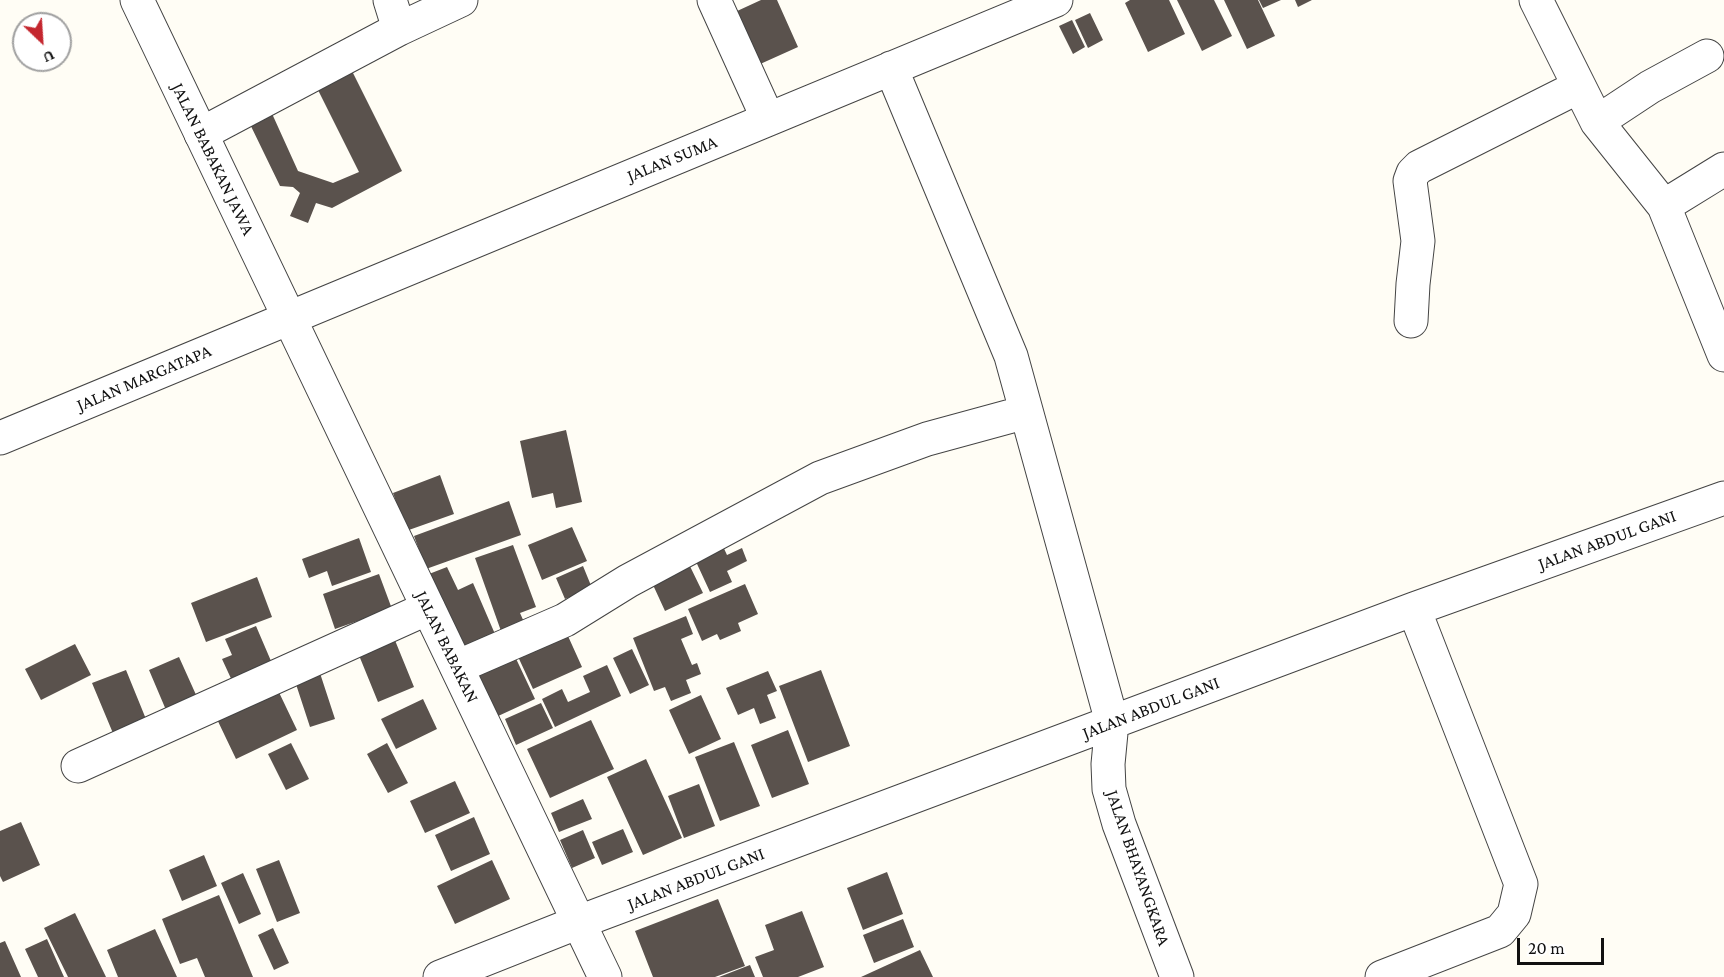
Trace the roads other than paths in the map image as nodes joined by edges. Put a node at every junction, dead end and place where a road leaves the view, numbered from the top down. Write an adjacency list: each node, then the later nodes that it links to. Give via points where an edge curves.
1 (137, 0): 12 (street, JALAN BABAKAN JAWA)
2 (461, 0): 6 (street)
3 (714, 0): 10 (street)
4 (1056, 0): 8 (street, JALAN SUMA)
5 (1536, 0): 9 (street)
6 (395, 14): 12 (street)
7 (1707, 56): 11 (street)
8 (891, 68): 10 (street, JALAN SUMA); 18 (street, via 1011,356)
9 (1578, 87): 11 (street); 16 (street, via 1413,173 1410,181 1418,241)
10 (768, 119): 15 (street, JALAN SUMA)
11 (1597, 122): 14 (street)
12 (201, 134): 15 (street, JALAN BABAKAN JAWA)
13 (1724, 169): 14 (street)
14 (1664, 206): 17 (street)
15 (289, 317): 19 (street, JALAN MARGATAPA); 21 (street, JALAN BABAKAN)
16 (1411, 321)
17 (1724, 355)
18 (1026, 412): 23 (street, via 927,439 820,478 628,581 565,620); 24 (street)
19 (0, 438)
20 (1724, 498): 22 (street, JALAN ABDUL GANI)
21 (428, 608): 23 (street, JALAN BABAKAN); 25 (street)
22 (1414, 609): 24 (street, JALAN ABDUL GANI); 30 (street, via 1521,884 1514,914 1500,931)
23 (457, 667): 26 (street, JALAN BABAKAN)
24 (1112, 722): 26 (street, JALAN ABDUL GANI); 29 (street, JALAN BHAYANGKARA, via 1109,789)
25 (78, 766)
26 (579, 922): 27 (street, JALAN ABDUL GANI); 28 (street, JALAN BABAKAN)
27 (440, 977)
28 (605, 977)
29 (1177, 977)
30 (1382, 977)

